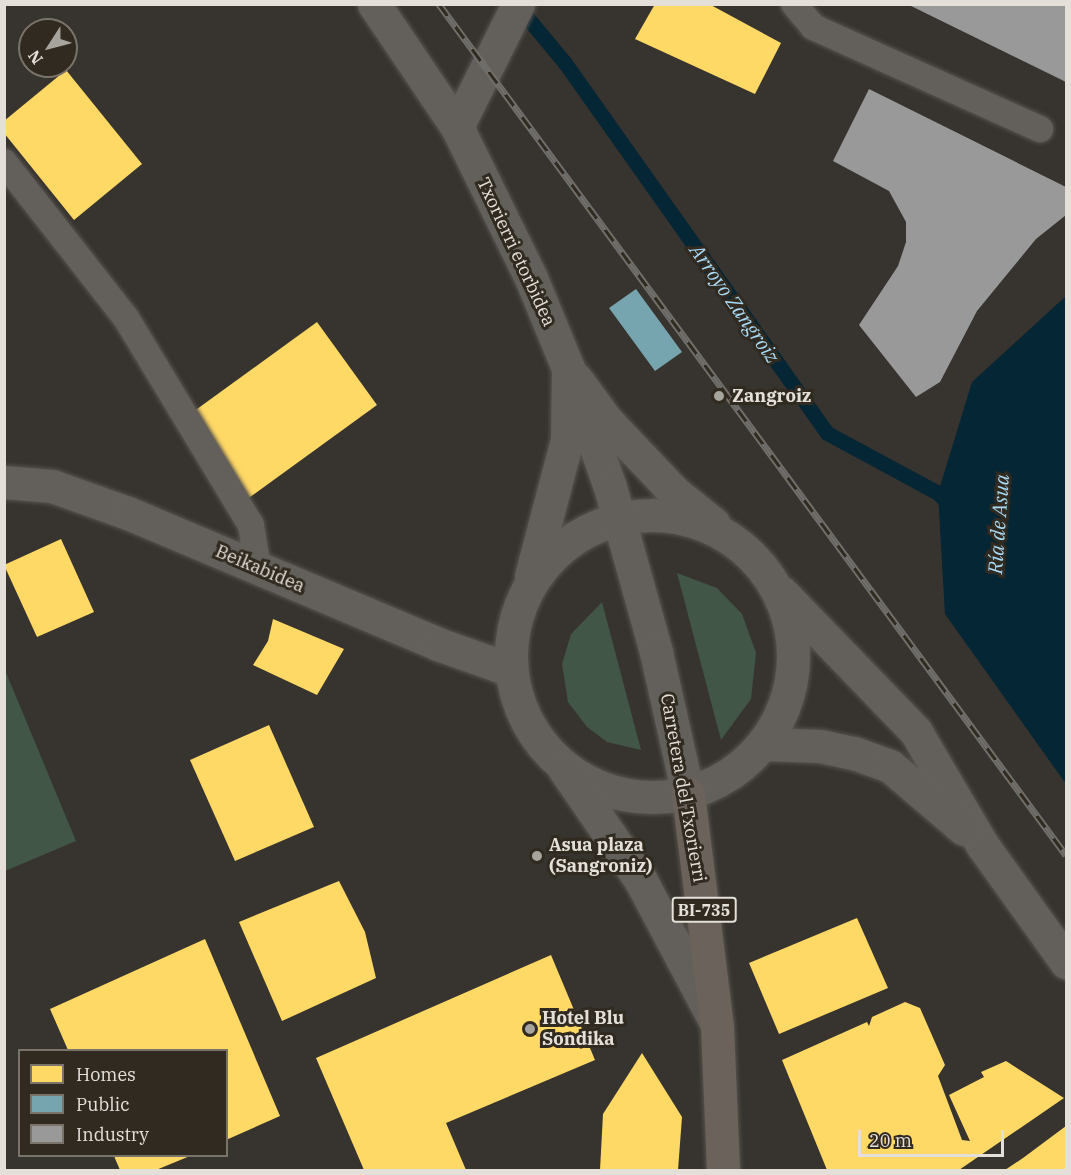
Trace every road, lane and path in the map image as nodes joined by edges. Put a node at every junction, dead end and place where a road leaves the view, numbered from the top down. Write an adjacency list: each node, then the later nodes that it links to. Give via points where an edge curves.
1 (374, 4): 4 (street, Txorierri etorbidea)
2 (518, 4): 4 (street)
3 (794, 4): 5 (lane, via 813,27)
4 (457, 127): 7 (street, Txorierri etorbidea, via 531,278)
5 (1040, 129)
6 (4, 162): 11 (lane, via 126,318 251,525)
7 (568, 368): 9 (street, Txorierri etorbidea); 10 (street, via 606,420 674,492); 13 (street, via 567,440)
8 (4, 482): 11 (street, Beikabidea, via 52,486 128,513)
9 (619, 519): 10 (street, via 652,515 700,523); 13 (street, via 581,534 565,546 550,559); 17 (street, Carretera del Txorierri, via 656,652)
10 (736, 542): 12 (street)
11 (258, 569): 14 (street, Beikabidea)
12 (776, 587): 15 (street, via 790,626 794,668 784,708); 18 (street, via 916,732)
13 (526, 592): 14 (street, via 514,630)
14 (511, 670): 16 (street, via 520,705 536,737)
15 (764, 744): 17 (street, via 730,776); 18 (street, via 820,746 890,766)
16 (560, 764): 17 (street, via 589,782 620,794 657,798); 20 (street, via 640,879)
17 (688, 794): 20 (main road, Carretera del Txorierri / BI-735)
18 (983, 846): 19 (street)
19 (1066, 962)
20 (717, 1026): 21 (main road, Carretera del Txorierri / BI-735)
21 (723, 1170)

